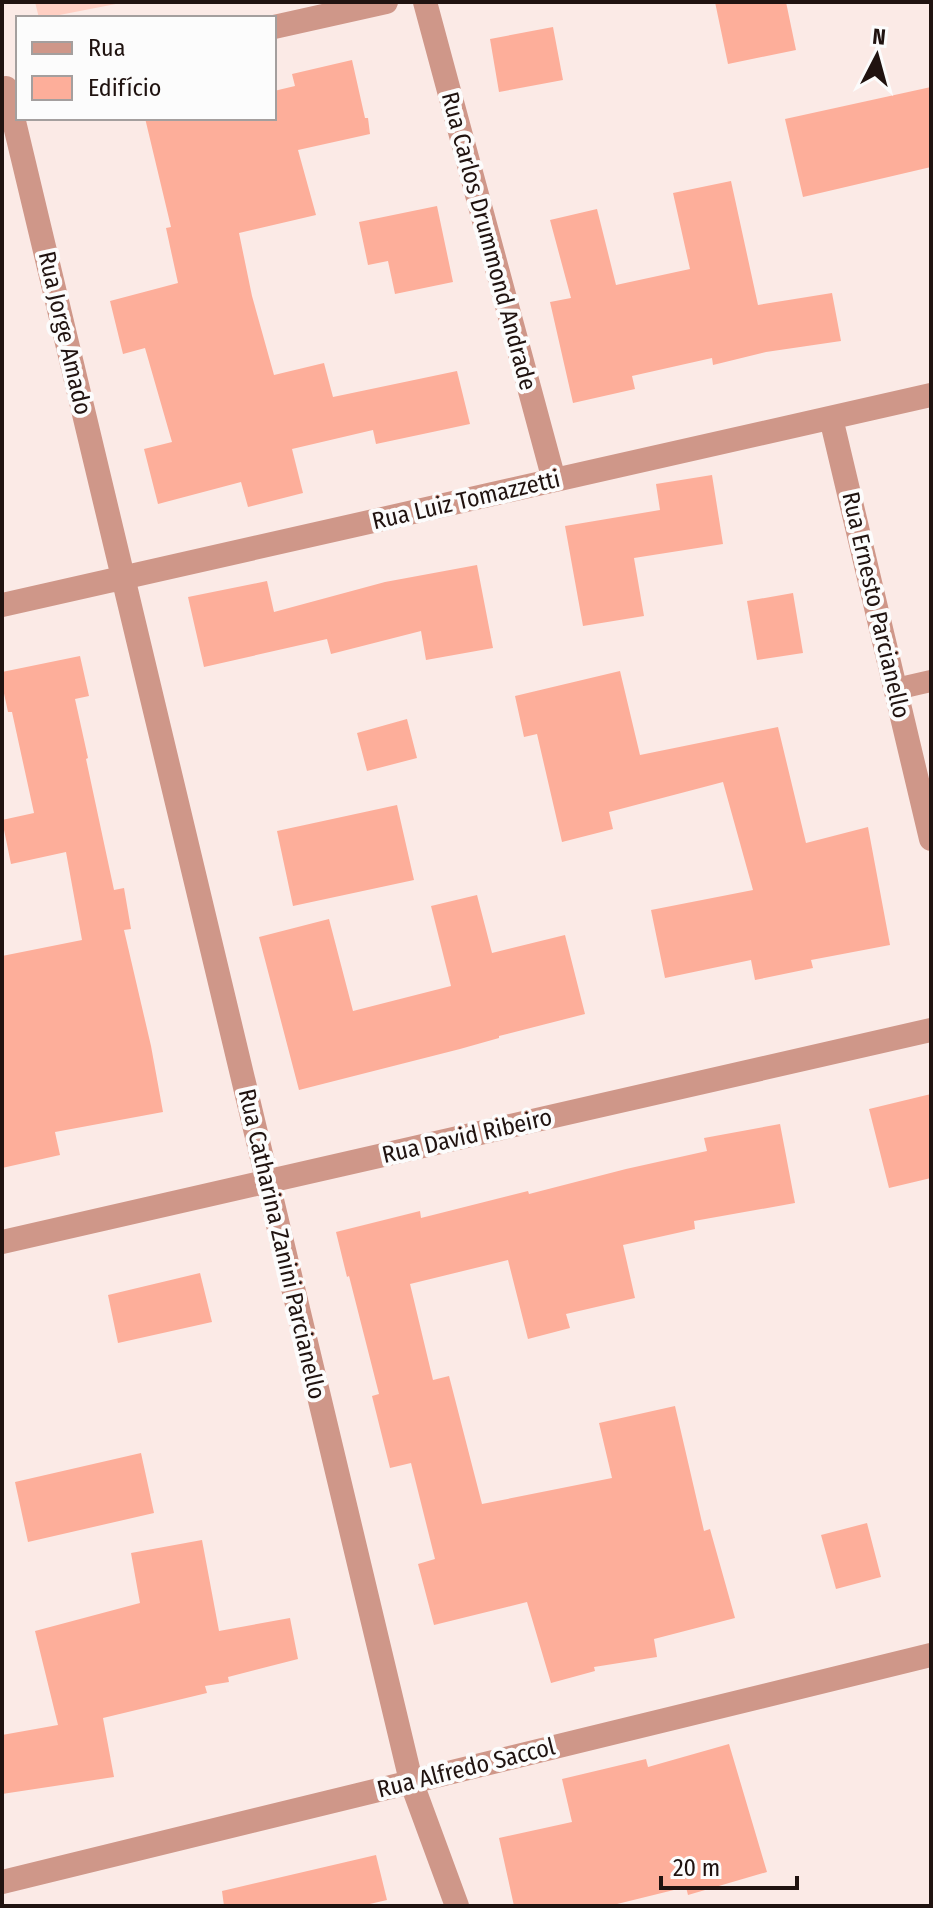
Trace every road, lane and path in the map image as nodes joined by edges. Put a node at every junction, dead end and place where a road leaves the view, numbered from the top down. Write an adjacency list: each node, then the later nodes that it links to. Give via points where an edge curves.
1 (386, 2): 3 (street)
2 (425, 2): 9 (street, Rua Carlos Drummond Andrade)
3 (276, 27)
4 (9, 87): 5 (street, Rua Jorge Amado)
5 (16, 117)
6 (17, 120): 10 (street, Rua Jorge Amado)
7 (931, 395): 8 (street, Rua Luiz Tomazzetti)
8 (831, 418): 9 (street, Rua Luiz Tomazzetti); 13 (street, Rua Ernesto Parcianello)
9 (554, 480): 10 (street, Rua Luiz Tomazzetti)
10 (123, 578): 11 (street, Rua Luiz Tomazzetti); 16 (street, Rua Catharina Zanini Parcianello)
11 (2, 605)
12 (931, 681): 13 (lane)
13 (896, 689): 14 (street, Rua Ernesto Parcianello)
14 (931, 839)
15 (931, 1030): 16 (street, Rua David Ribeiro)
16 (267, 1181): 17 (street, Rua David Ribeiro); 19 (street, Rua Catharina Zanini Parcianello)
17 (2, 1242)
18 (931, 1655): 19 (street, Rua Alfredo Saccol)
19 (411, 1781): 20 (street, Rua Alfredo Saccol); 21 (street, Rua Catharina Zanini Parcianello)
20 (2, 1882)
21 (457, 1906)

